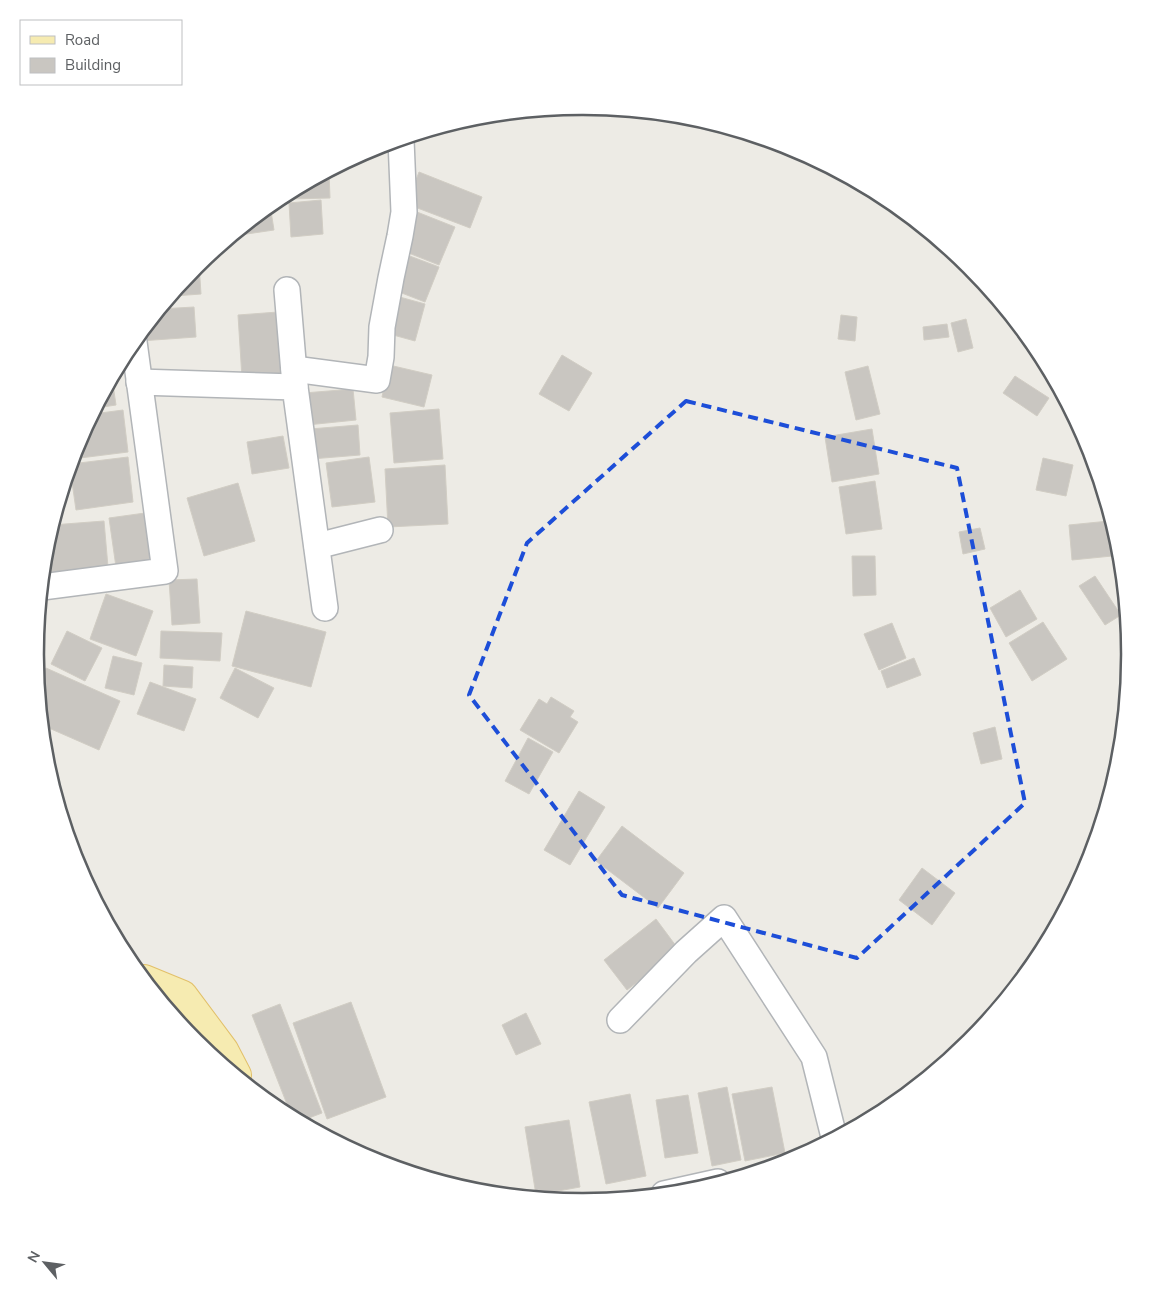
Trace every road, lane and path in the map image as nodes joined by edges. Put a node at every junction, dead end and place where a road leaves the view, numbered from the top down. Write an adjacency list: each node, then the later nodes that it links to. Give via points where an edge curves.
1 (401, 147): 4 (street, via 404,212 382,328 382,357 377,380)
2 (288, 290): 4 (street)
3 (136, 354): 5 (street)
4 (294, 378): 5 (street); 7 (street)
5 (139, 382): 8 (street, via 165,571)
6 (380, 530): 7 (street)
7 (317, 546): 9 (street)
8 (48, 586)
9 (325, 608)
10 (157, 985): 12 (main road, via 183,996)
11 (620, 1020): 13 (street, via 724,918 814,1057)
12 (230, 1061)
13 (833, 1131)

